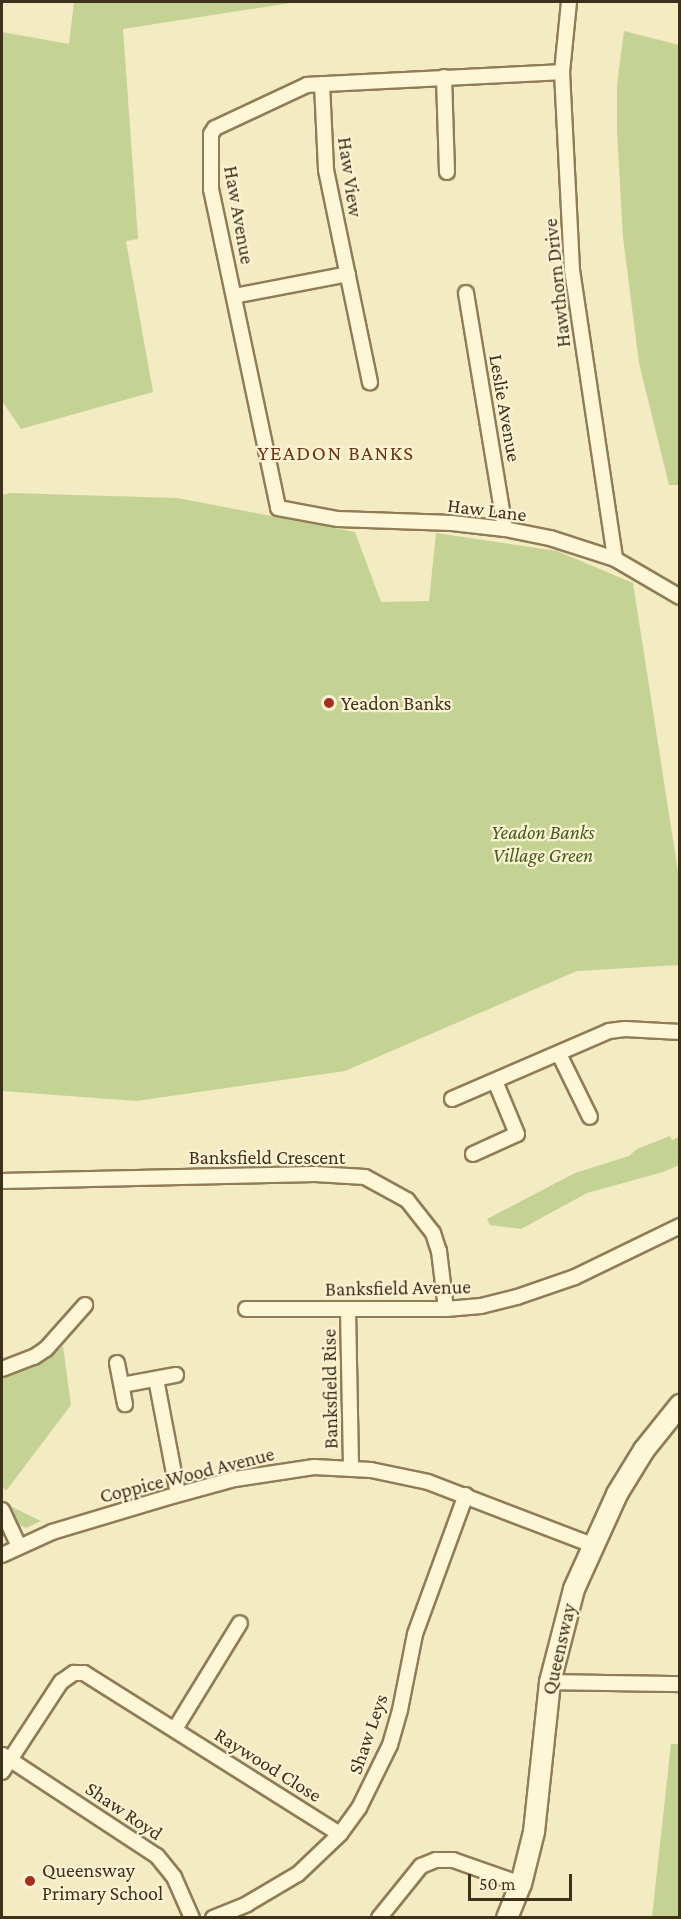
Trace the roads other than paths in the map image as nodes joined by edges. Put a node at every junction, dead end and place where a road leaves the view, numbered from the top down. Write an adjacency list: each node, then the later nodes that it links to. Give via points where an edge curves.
1 (569, 2): 2 (street, Hawthorn Drive)
2 (562, 72): 3 (street, Haw Avenue); 12 (street, Hawthorn Drive, via 572,270)
3 (444, 77): 4 (street, Haw Avenue); 5 (street)
4 (322, 84): 6 (street, Haw View, via 326,170); 8 (street, Haw Avenue, via 301,86 211,134 211,189)
5 (447, 172)
6 (348, 274): 8 (street); 9 (street, Haw View)
7 (466, 293): 11 (street, Leslie Avenue)
8 (234, 296): 10 (street, Haw Avenue)
9 (370, 382)
10 (278, 508): 11 (street, Haw Lane, via 338,519)
11 (505, 529): 12 (street, Haw Lane, via 550,538)
12 (615, 560): 13 (street, Haw Lane)
13 (680, 597)
14 (680, 1032): 15 (street, via 609,1031)
15 (559, 1054): 16 (street); 18 (street)
16 (495, 1081): 17 (street); 19 (street, via 517,1134)
17 (452, 1099)
18 (590, 1117)
19 (473, 1154)
20 (2, 1181): 25 (street, Banksfield Crescent, via 315,1174 365,1177 407,1200 433,1233)
21 (680, 1227): 25 (street, Banksfield Avenue, via 555,1284 482,1306)
22 (85, 1305): 27 (street, via 46,1348 34,1357)
23 (246, 1309): 24 (street, Banksfield Avenue)
24 (348, 1309): 25 (street, Banksfield Avenue); 33 (street, Banksfield Rise)
25 (446, 1309)
26 (117, 1363): 30 (street)
27 (2, 1368)
28 (176, 1375): 29 (street)
29 (156, 1379): 30 (street); 34 (street)
30 (122, 1385): 31 (street)
31 (125, 1404)
32 (680, 1405): 37 (street, Queensway, via 627,1476)
33 (351, 1468): 34 (street, Coppice Wood Avenue, via 283,1470); 35 (street, Coppice Wood Avenue, via 396,1474)
34 (178, 1494): 38 (street, Coppice Wood Avenue, via 52,1532)
35 (466, 1495): 37 (street, Coppice Wood Avenue); 45 (street, Shaw Leys, via 418,1624 390,1745 372,1785)
36 (2, 1510): 38 (street)
37 (592, 1545): 41 (street, Queensway, via 574,1589)
38 (19, 1546): 39 (street, Coppice Wood Avenue)
39 (2, 1556)
40 (240, 1623): 43 (street)
41 (550, 1682): 42 (street); 46 (street, Queensway, via 538,1812)
42 (680, 1684)
43 (175, 1730): 44 (street, Raywood Close, via 84,1673 74,1673 61,1682); 45 (street, Raywood Close)
44 (4, 1762): 47 (street, Shaw Royd, via 157,1856 174,1877)
45 (340, 1834): 48 (street, Shaw Leys, via 298,1874)
46 (521, 1884): 49 (street, via 453,1860 436,1860 421,1866); 50 (street, Queensway)
47 (192, 1917)
48 (213, 1917)
49 (379, 1917)
50 (507, 1917)

